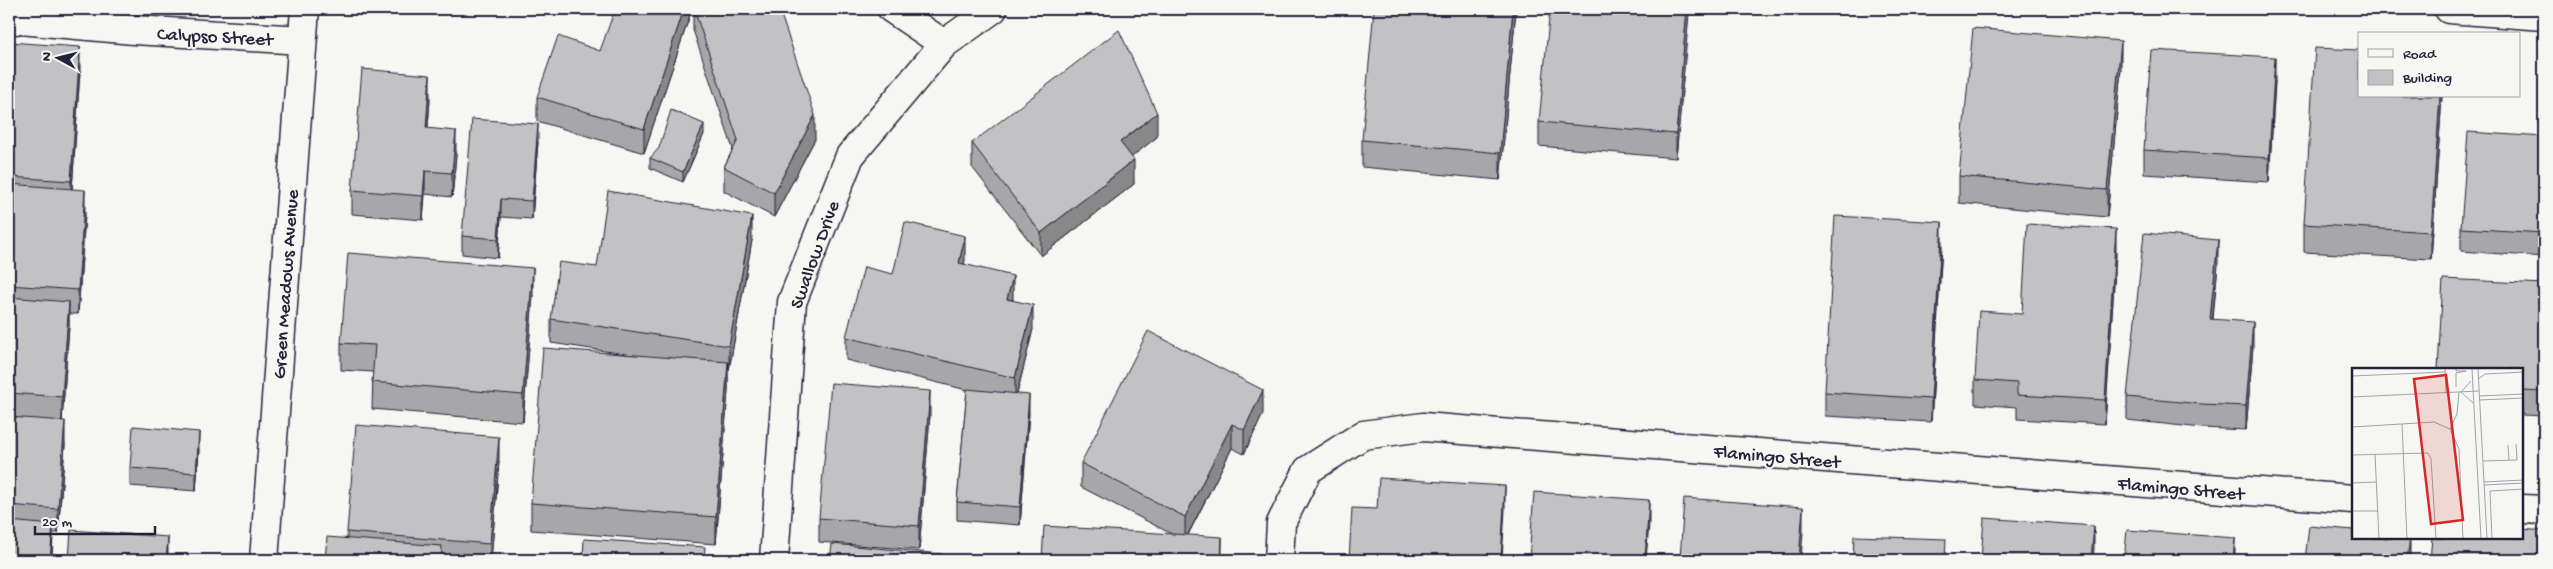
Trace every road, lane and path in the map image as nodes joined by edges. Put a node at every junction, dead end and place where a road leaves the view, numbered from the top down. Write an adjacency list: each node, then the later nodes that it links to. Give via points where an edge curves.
1 (304, 9): 7 (street, Green Meadows Avenue)
2 (892, 9): 8 (street)
3 (993, 9): 8 (street, Swallow Drive)
4 (2449, 9): 5 (street)
5 (2544, 16)
6 (9, 19): 7 (street, Calypso Street)
7 (302, 40): 12 (street, Green Meadows Avenue)
8 (944, 44): 13 (street, Swallow Drive, via 850,156 792,302)
9 (2352, 499): 14 (street, Flamingo Street, via 1423,427 1363,435 1308,470 1281,523)
10 (2523, 509): 11 (street)
11 (2544, 510)
12 (264, 560)
13 (774, 560)
14 (1279, 560)

